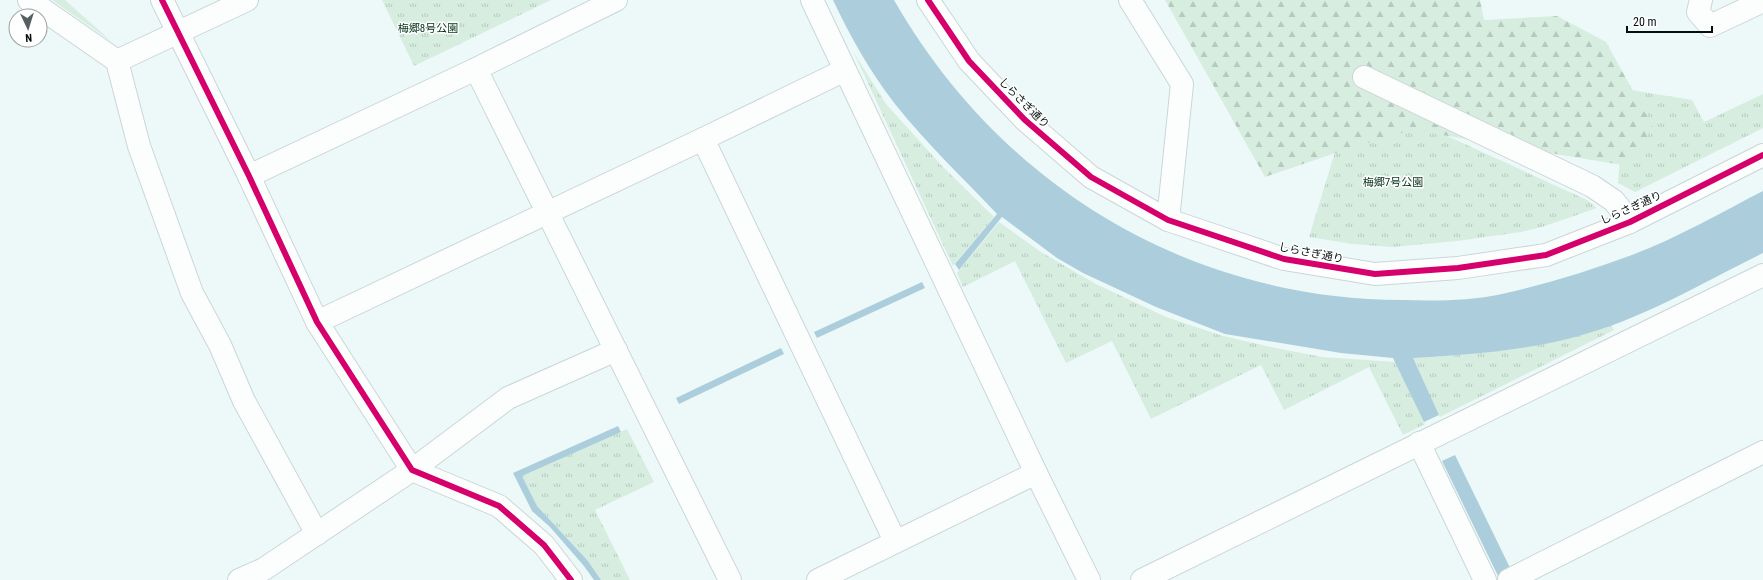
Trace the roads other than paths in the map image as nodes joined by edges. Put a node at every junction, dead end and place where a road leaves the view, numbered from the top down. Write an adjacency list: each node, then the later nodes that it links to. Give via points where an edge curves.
1 (30, 0): 11 (street)
2 (162, 0): 10 (street)
3 (247, 0): 10 (street)
4 (616, 0): 12 (street)
5 (812, 0): 13 (street)
6 (928, 0): 19 (street, しらさぎ通り, via 969,61 1025,120 1091,176)
7 (1130, 0): 19 (street, via 1182,84)
8 (1701, 0): 9 (street, via 1698,12 1710,26)
9 (1763, 1)
10 (178, 34): 11 (street); 17 (street)
11 (117, 61): 28 (street, via 139,146 192,293 220,345 244,401)
12 (476, 69): 17 (street); 18 (street)
13 (845, 70): 15 (street); 27 (street)
14 (1364, 77): 20 (street, via 1592,186 1614,201)
15 (703, 139): 18 (street); 29 (street)
16 (1763, 155): 20 (street, しらさぎ通り)
17 (249, 176): 22 (street)
18 (548, 212): 22 (street); 23 (street)
19 (1168, 220): 20 (street, しらさぎ通り, via 1284,259 1375,274 1458,268 1546,255)
20 (1630, 222)
21 (1763, 274): 24 (street)
22 (317, 322): 26 (street)
23 (616, 350): 26 (street, via 508,398); 32 (street)
24 (1418, 443): 35 (street); 36 (street)
25 (1763, 452): 37 (street)
26 (412, 470): 28 (street); 31 (street, via 499,506 544,545)
27 (1036, 473): 29 (street); 34 (street)
28 (317, 534): 30 (street, via 264,569)
29 (896, 541): 33 (street)
30 (239, 580)
31 (571, 580)
32 (730, 580)
33 (818, 580)
34 (1090, 580)
35 (1142, 580)
36 (1485, 580)
37 (1509, 580)

